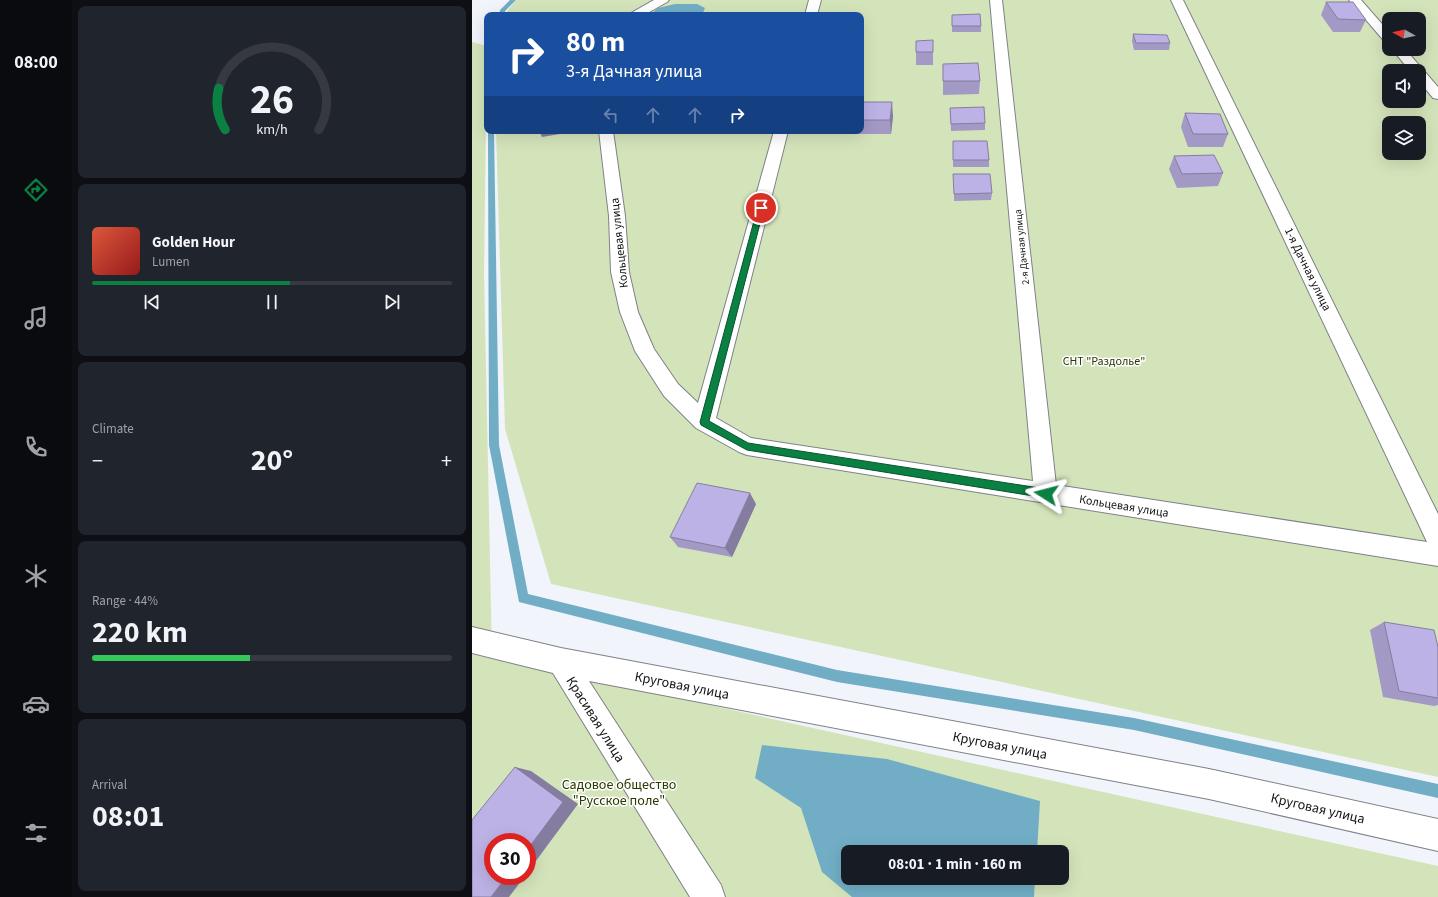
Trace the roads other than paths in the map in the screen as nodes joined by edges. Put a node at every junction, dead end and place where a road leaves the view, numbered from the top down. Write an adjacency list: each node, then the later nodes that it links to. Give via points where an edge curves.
1 (663, 0): 6 (street)
2 (815, 0): 7 (street)
3 (996, 0): 16 (street, 2-я Дачная улица)
4 (1177, 0): 17 (street, 1-я Дачная улица)
5 (1355, 0): 8 (street)
6 (641, 12)
7 (813, 12)
8 (1382, 31)
9 (1404, 56): 10 (street)
10 (1411, 64)
11 (1426, 81): 12 (street)
12 (1438, 95)
13 (606, 134): 15 (street, Кольцевая улица, via 617,216 620,272 629,312 646,351 671,390)
14 (780, 134): 15 (street)
15 (704, 422): 16 (street, Кольцевая улица, via 747,446)
16 (1046, 494): 18 (street, Кольцевая улица)
17 (1438, 539)
18 (1438, 555)
19 (472, 640): 20 (street, Круговая улица)
20 (561, 662): 21 (street, Круговая улица, via 1208,784); 22 (street, Красивая улица)
21 (1438, 835)
22 (708, 897)

